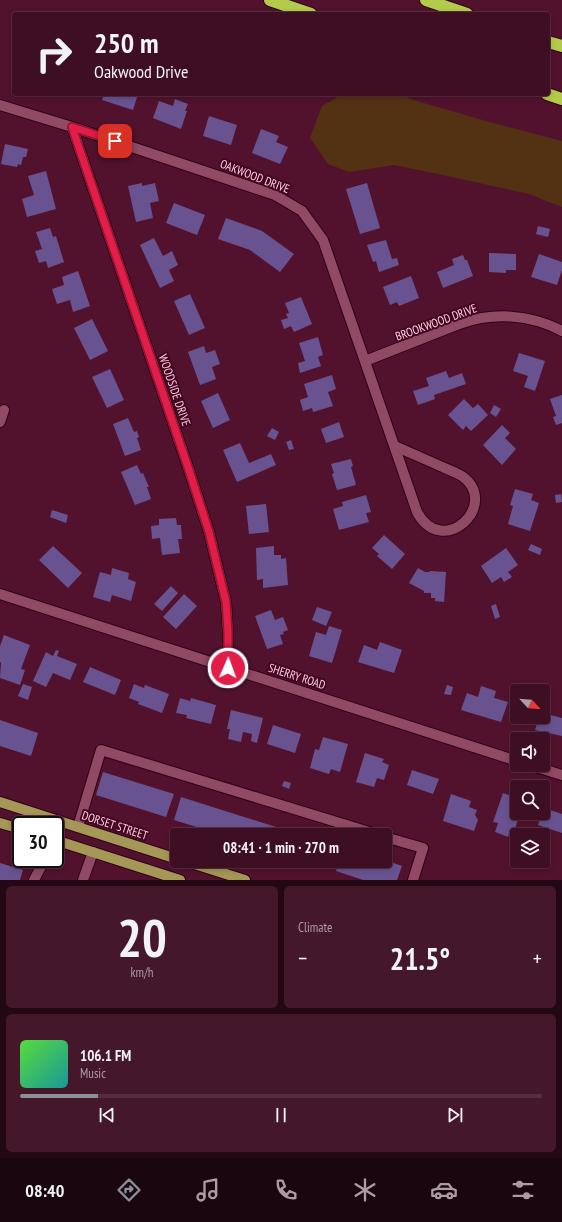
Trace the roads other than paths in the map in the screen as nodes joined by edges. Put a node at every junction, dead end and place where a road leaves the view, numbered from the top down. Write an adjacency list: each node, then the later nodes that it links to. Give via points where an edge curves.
1 (270, 0): 3 (highway)
2 (426, 0): 4 (highway)
3 (306, 12)
4 (461, 12)
5 (550, 43): 6 (highway)
6 (562, 46)
7 (550, 95): 8 (highway)
8 (562, 99)
9 (0, 105): 10 (street, OAKWOOD DRIVE)
10 (72, 127): 12 (street, OAKWOOD DRIVE, via 275,195 302,211 323,240); 17 (street, WOODSIDE DRIVE, via 209,532 226,602)
11 (562, 331): 12 (street, BROOKWOOD DRIVE, via 522,317 484,317 453,326)
12 (366, 361): 15 (street, OAKWOOD DRIVE)
13 (4, 410): 14 (street)
14 (0, 422)
15 (395, 446): 15 (street, OAKWOOD DRIVE, via 456,473 467,481 474,493 474,507 463,524 451,530 444,530 431,527 421,518)
16 (0, 594): 17 (street, SHERRY ROAD)
17 (228, 668): 18 (street, SHERRY ROAD)
18 (510, 759)
19 (550, 771): 20 (street)
20 (562, 775)
21 (0, 802): 24 (main road, DORSET STREET)
22 (0, 823): 23 (main road)
23 (12, 826)
24 (78, 827): 25 (street, via 101,750); 29 (main road, DORSET STREET)
25 (356, 828)
26 (392, 839): 36 (street, via 423,848)
27 (64, 843): 28 (main road)
28 (93, 852): 33 (street); 34 (main road)
29 (170, 856)
30 (40, 868): 32 (street)
31 (207, 868): 35 (main road)
32 (34, 880)
33 (83, 880)
34 (180, 880)
35 (245, 880)
36 (413, 880)

